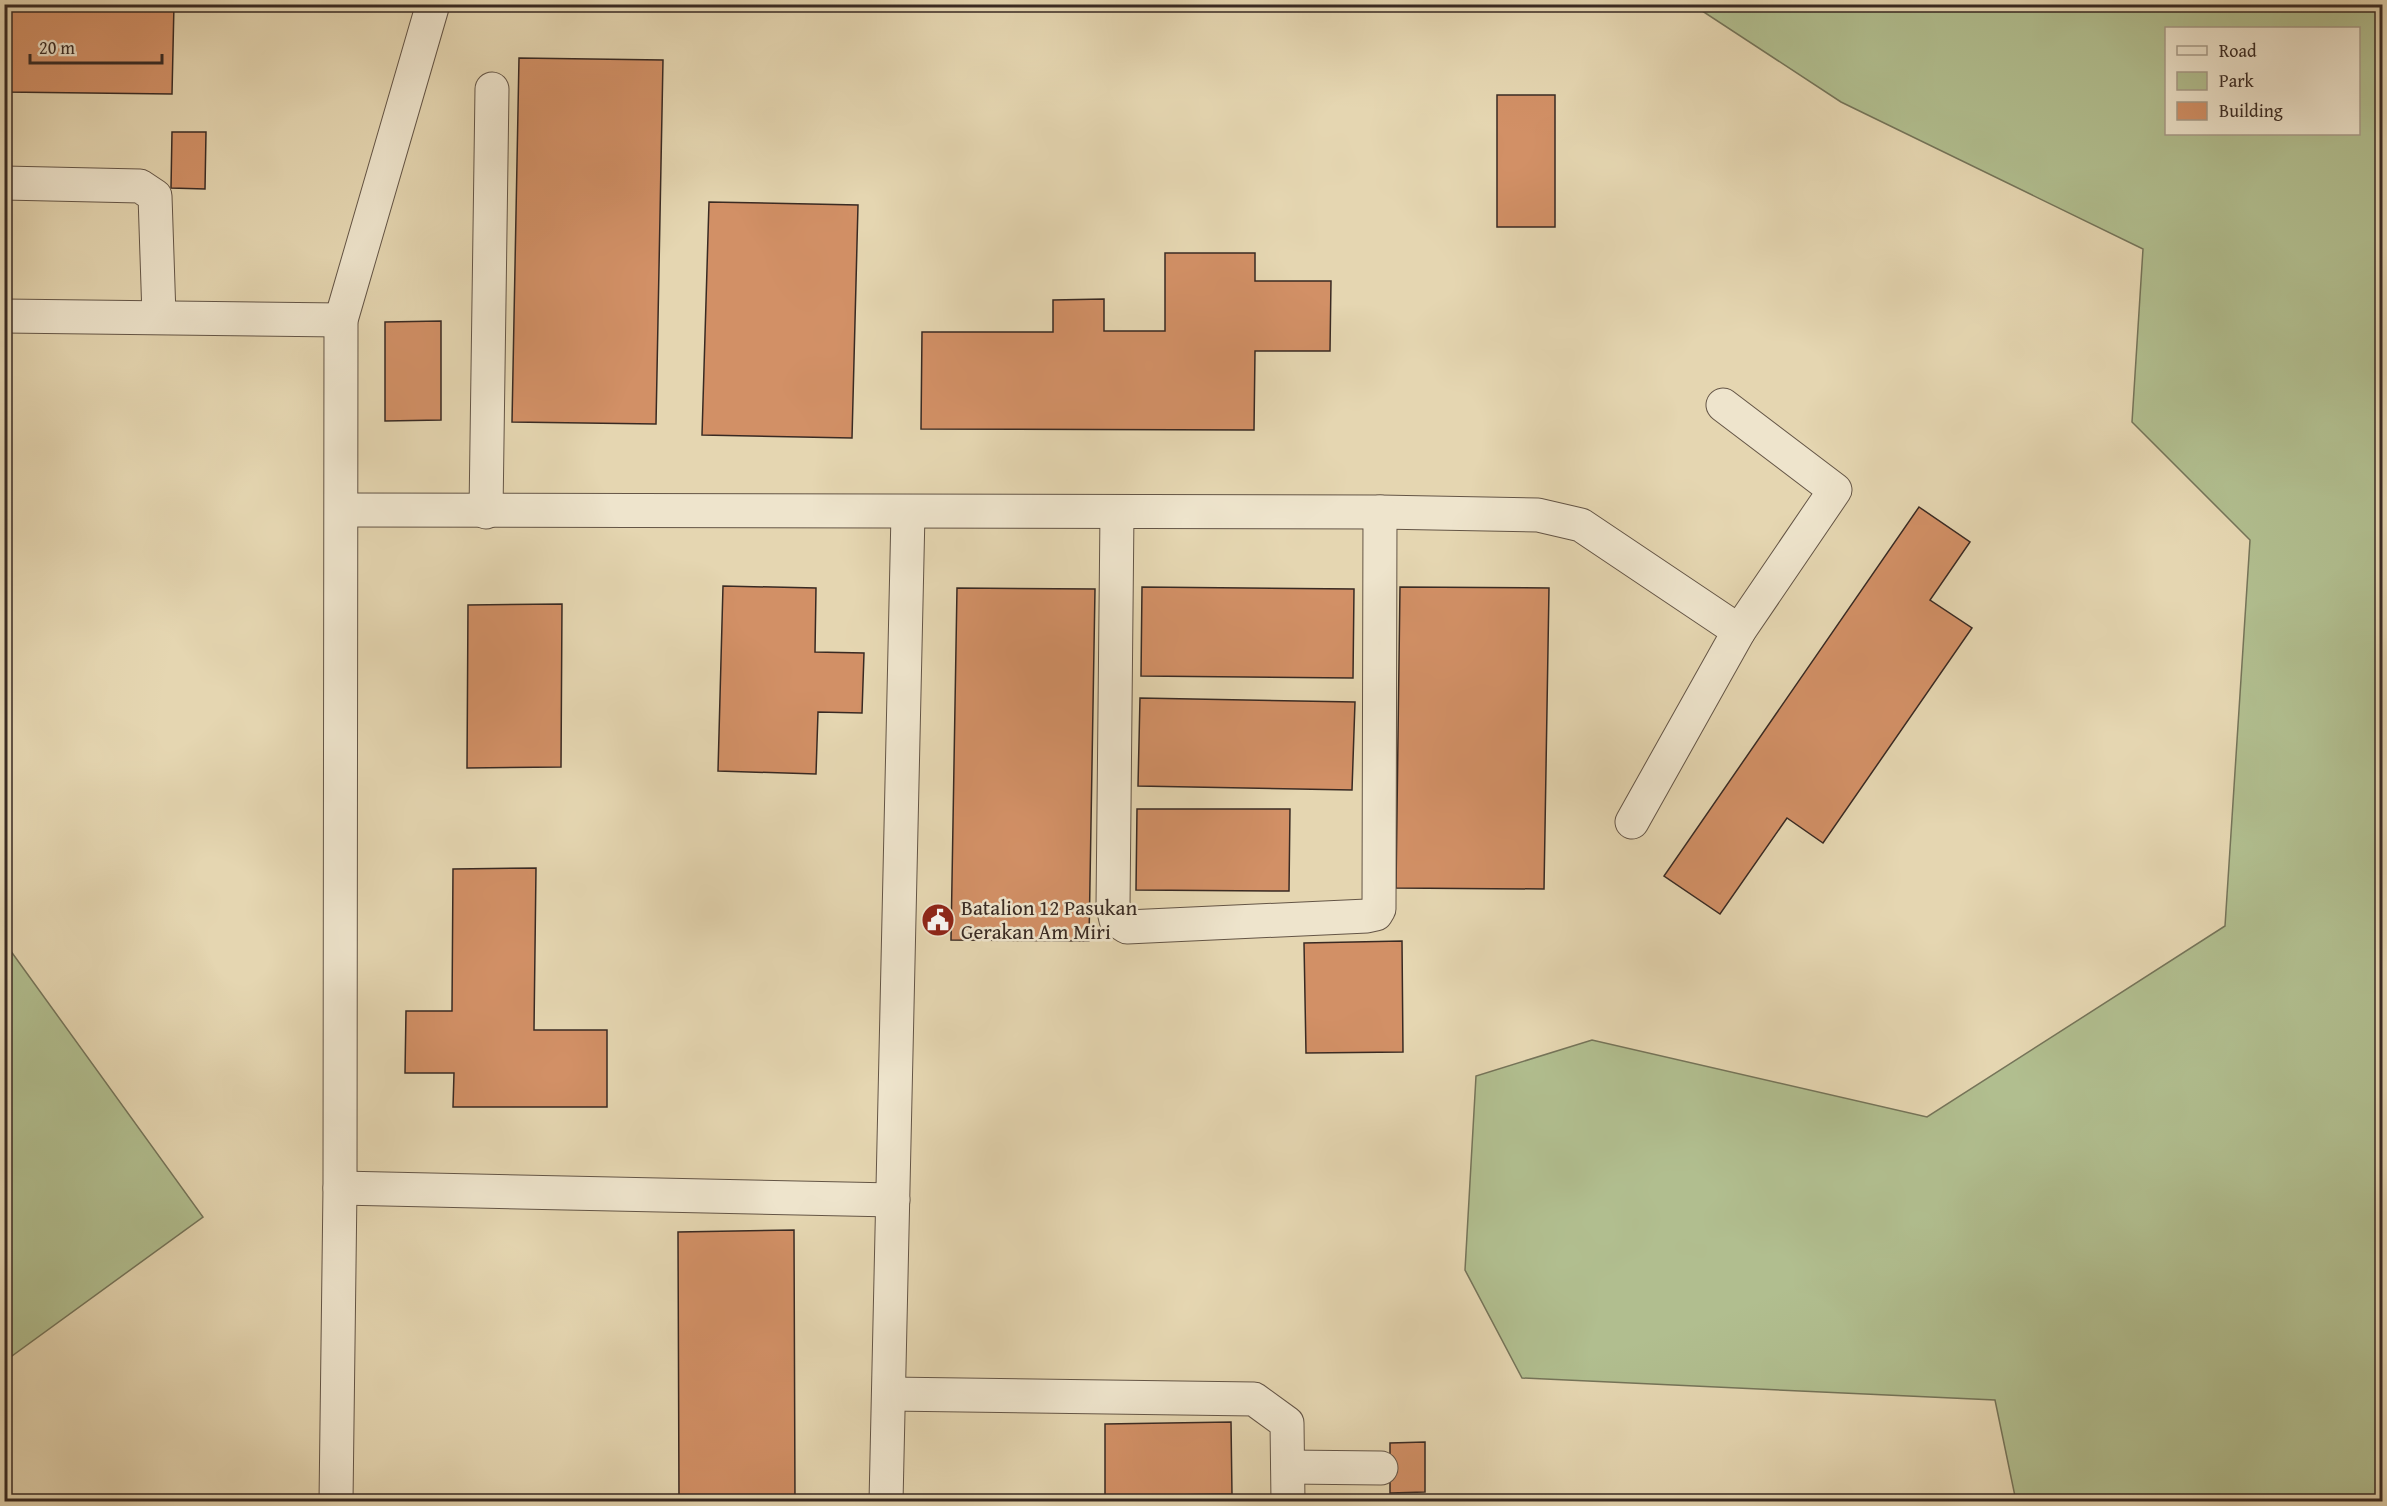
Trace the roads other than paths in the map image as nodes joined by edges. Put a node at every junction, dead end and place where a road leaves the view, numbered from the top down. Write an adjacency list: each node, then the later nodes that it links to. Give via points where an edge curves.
1 (433, 4): 6 (lane)
2 (492, 89): 9 (lane)
3 (4, 183): 5 (lane, via 148,189 155,196)
4 (4, 316): 5 (lane)
5 (159, 316): 6 (lane)
6 (341, 320): 8 (lane)
7 (1723, 405): 13 (lane, via 1835,490)
8 (342, 510): 9 (lane); 15 (lane)
9 (486, 512): 12 (lane)
10 (1118, 512): 11 (lane); 11 (lane, via 1113,907 1116,920 1127,927 1376,914); 12 (lane)
11 (1380, 512): 13 (lane, via 1538,515 1581,525)
12 (908, 513): 16 (lane)
13 (1739, 631): 14 (lane)
14 (1632, 822)
15 (340, 1188): 16 (lane); 20 (lane)
16 (893, 1200): 17 (lane)
17 (889, 1394): 18 (lane, via 1254,1399 1287,1423); 21 (lane)
18 (1288, 1467): 19 (lane); 22 (lane)
19 (1381, 1468)
20 (336, 1502)
21 (886, 1502)
22 (1288, 1502)

